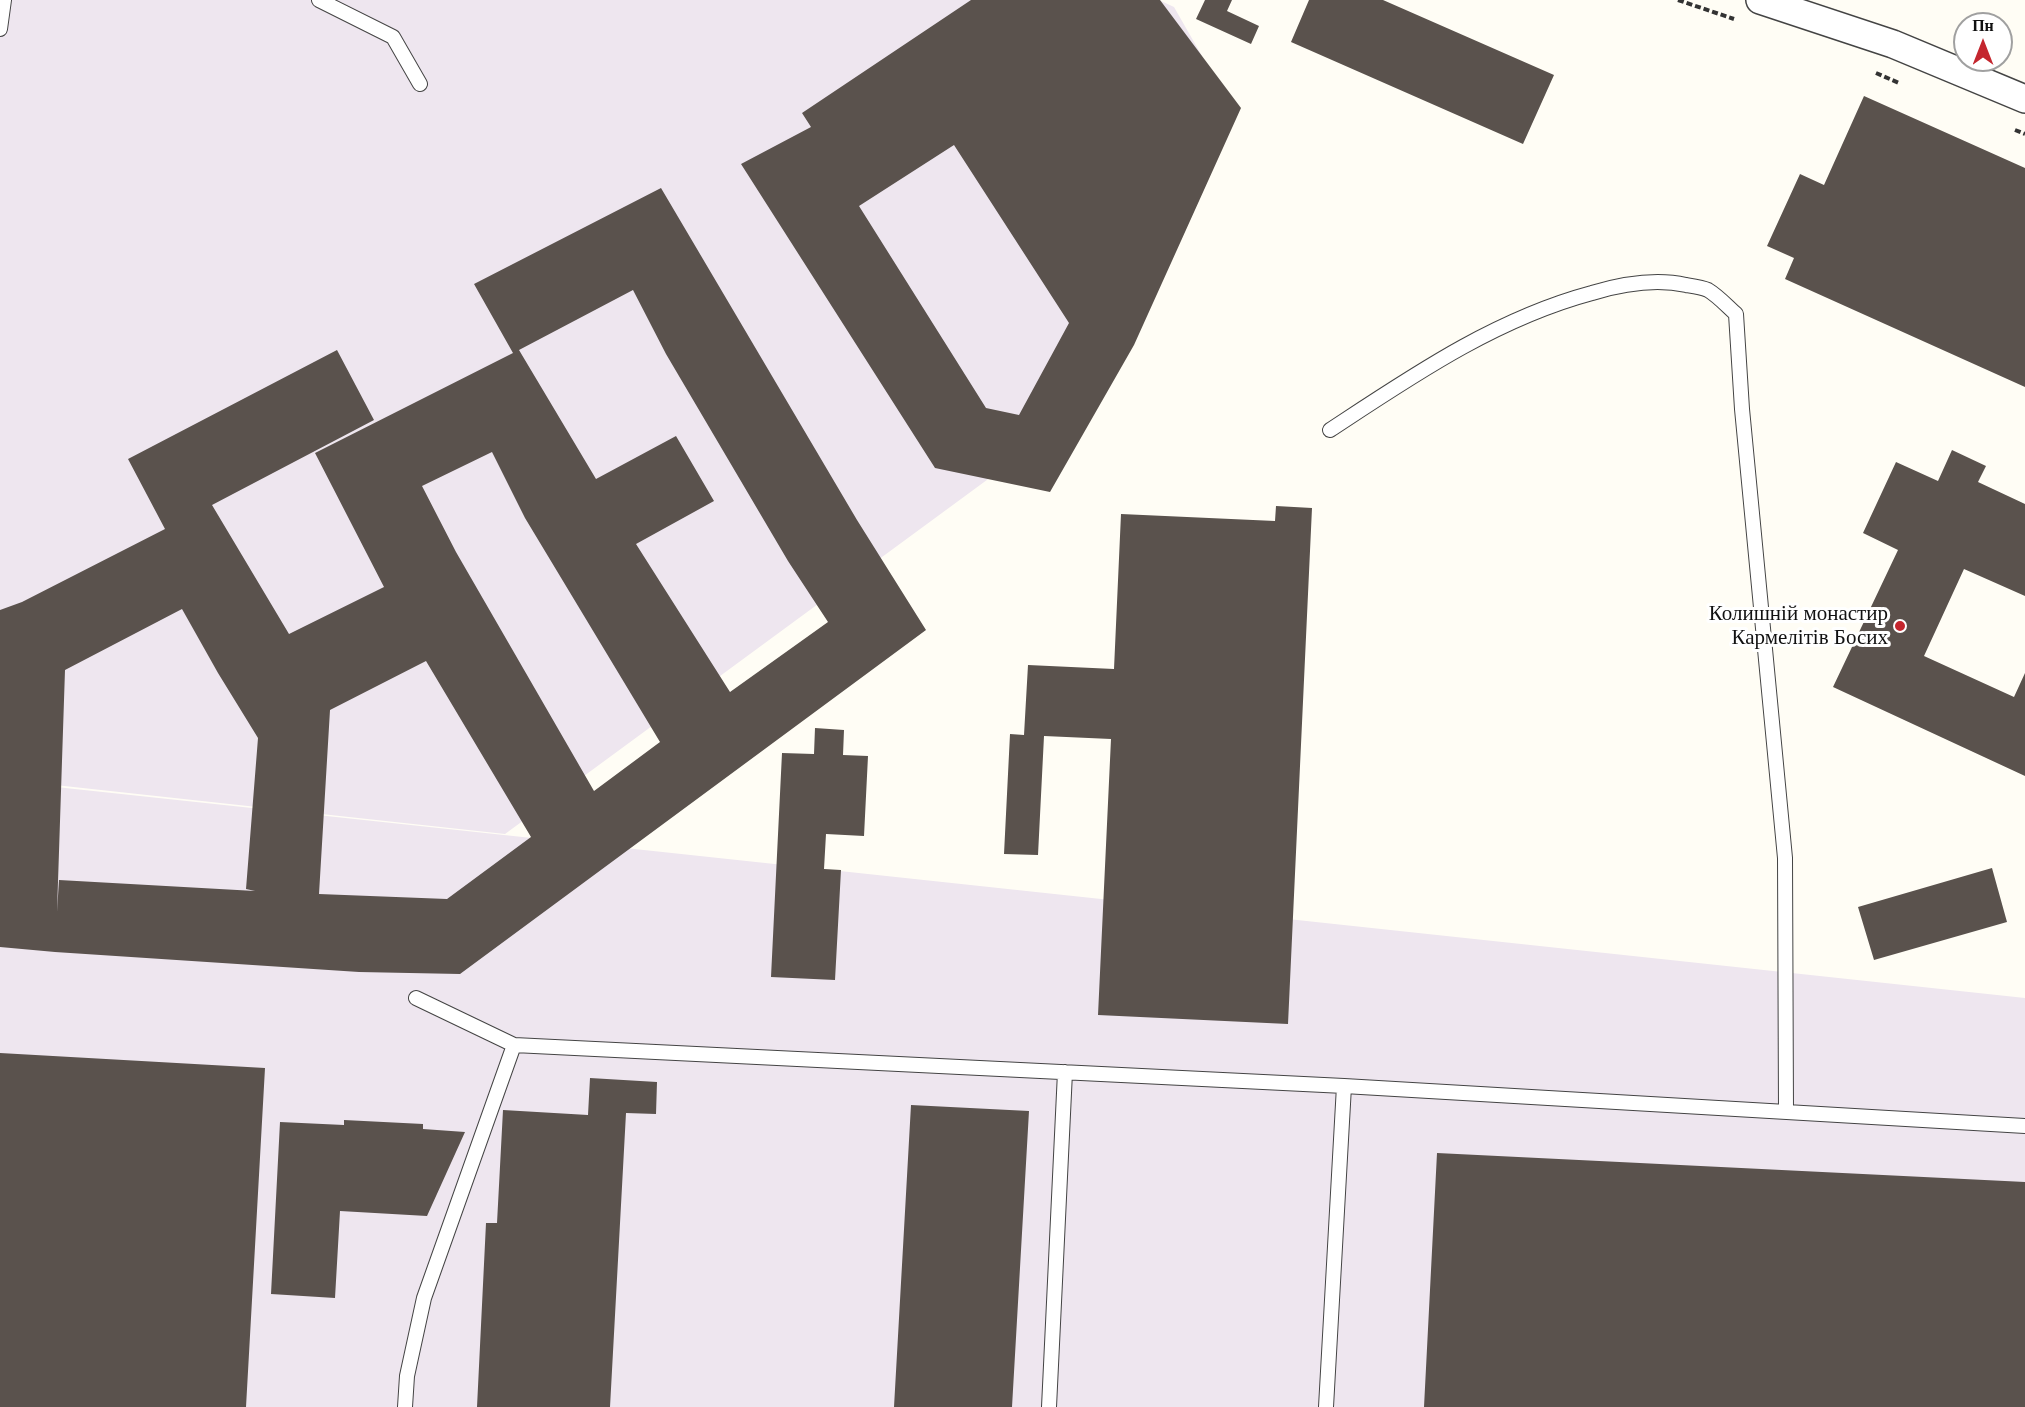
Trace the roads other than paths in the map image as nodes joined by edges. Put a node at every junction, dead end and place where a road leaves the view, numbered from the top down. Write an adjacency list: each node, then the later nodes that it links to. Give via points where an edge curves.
1 (4, 0): 4 (lane)
2 (319, 0): 5 (lane, via 393,37)
3 (1760, 0): 6 (street, via 1893,44)
4 (0, 29)
5 (420, 84)
6 (2025, 99)
7 (1330, 430): 12 (lane, via 1458,349 1567,300 1620,285 1667,281 1707,289 1736,314 1785,858)
8 (416, 998): 9 (lane)
9 (514, 1045): 10 (lane); 14 (lane, via 424,1298 407,1376)
10 (1065, 1072): 11 (lane); 15 (lane)
11 (1344, 1086): 12 (lane); 16 (lane)
12 (1786, 1112): 13 (lane)
13 (2025, 1126)
14 (405, 1407)
15 (1049, 1407)
16 (1326, 1407)

